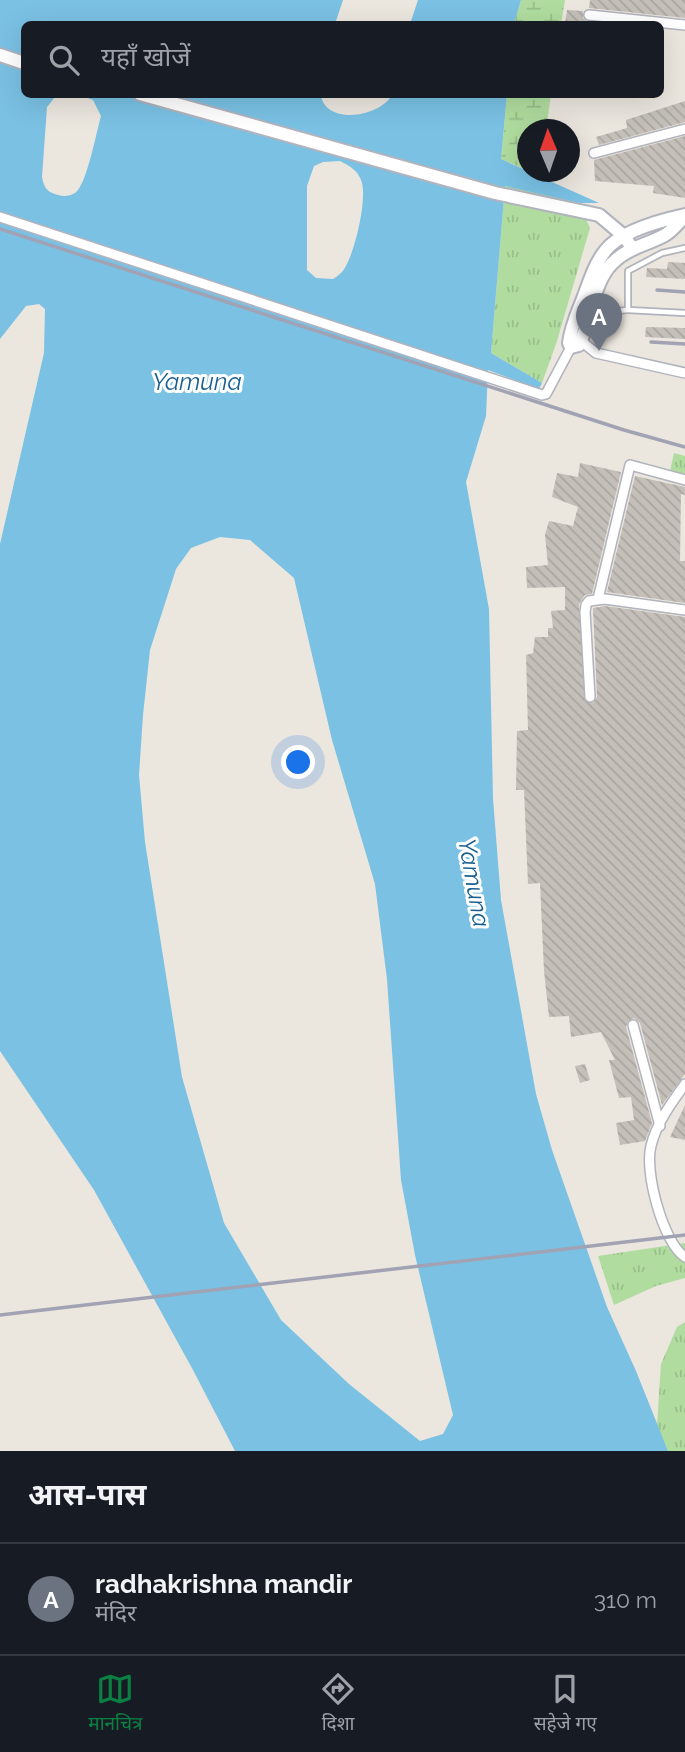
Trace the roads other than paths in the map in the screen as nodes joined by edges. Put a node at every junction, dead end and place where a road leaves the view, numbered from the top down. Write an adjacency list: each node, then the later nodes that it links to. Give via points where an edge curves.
1 (589, 15): 2 (street)
2 (647, 21)
3 (664, 23): 4 (street)
4 (685, 25)
5 (0, 55): 6 (main road)
6 (21, 62)
7 (154, 98): 12 (main road, via 495,193 599,215)
8 (685, 129): 9 (street)
9 (594, 153)
10 (685, 215): 12 (main road); 13 (main road, via 667,234)
11 (0, 217): 19 (street, via 541,395 546,394)
12 (624, 236): 13 (main road); 15 (main road, via 607,248 596,264)
13 (632, 248): 15 (main road)
14 (685, 248): 16 (lane, via 662,253 628,271)
15 (593, 287): 17 (main road); 19 (main road, via 573,322 569,343)
16 (628, 310): 17 (lane); 18 (lane)
17 (591, 313): 19 (main road)
18 (685, 313)
19 (576, 344): 20 (street, via 596,353)
20 (685, 373)
21 (685, 480): 22 (street, via 629,465)
22 (598, 598): 23 (street); 24 (street, via 586,605)
23 (685, 610)
24 (590, 697)
25 (634, 1025): 27 (street)
26 (685, 1084): 27 (street)
27 (660, 1126): 28 (street, via 650,1146 649,1174 663,1223)
28 (685, 1257)

